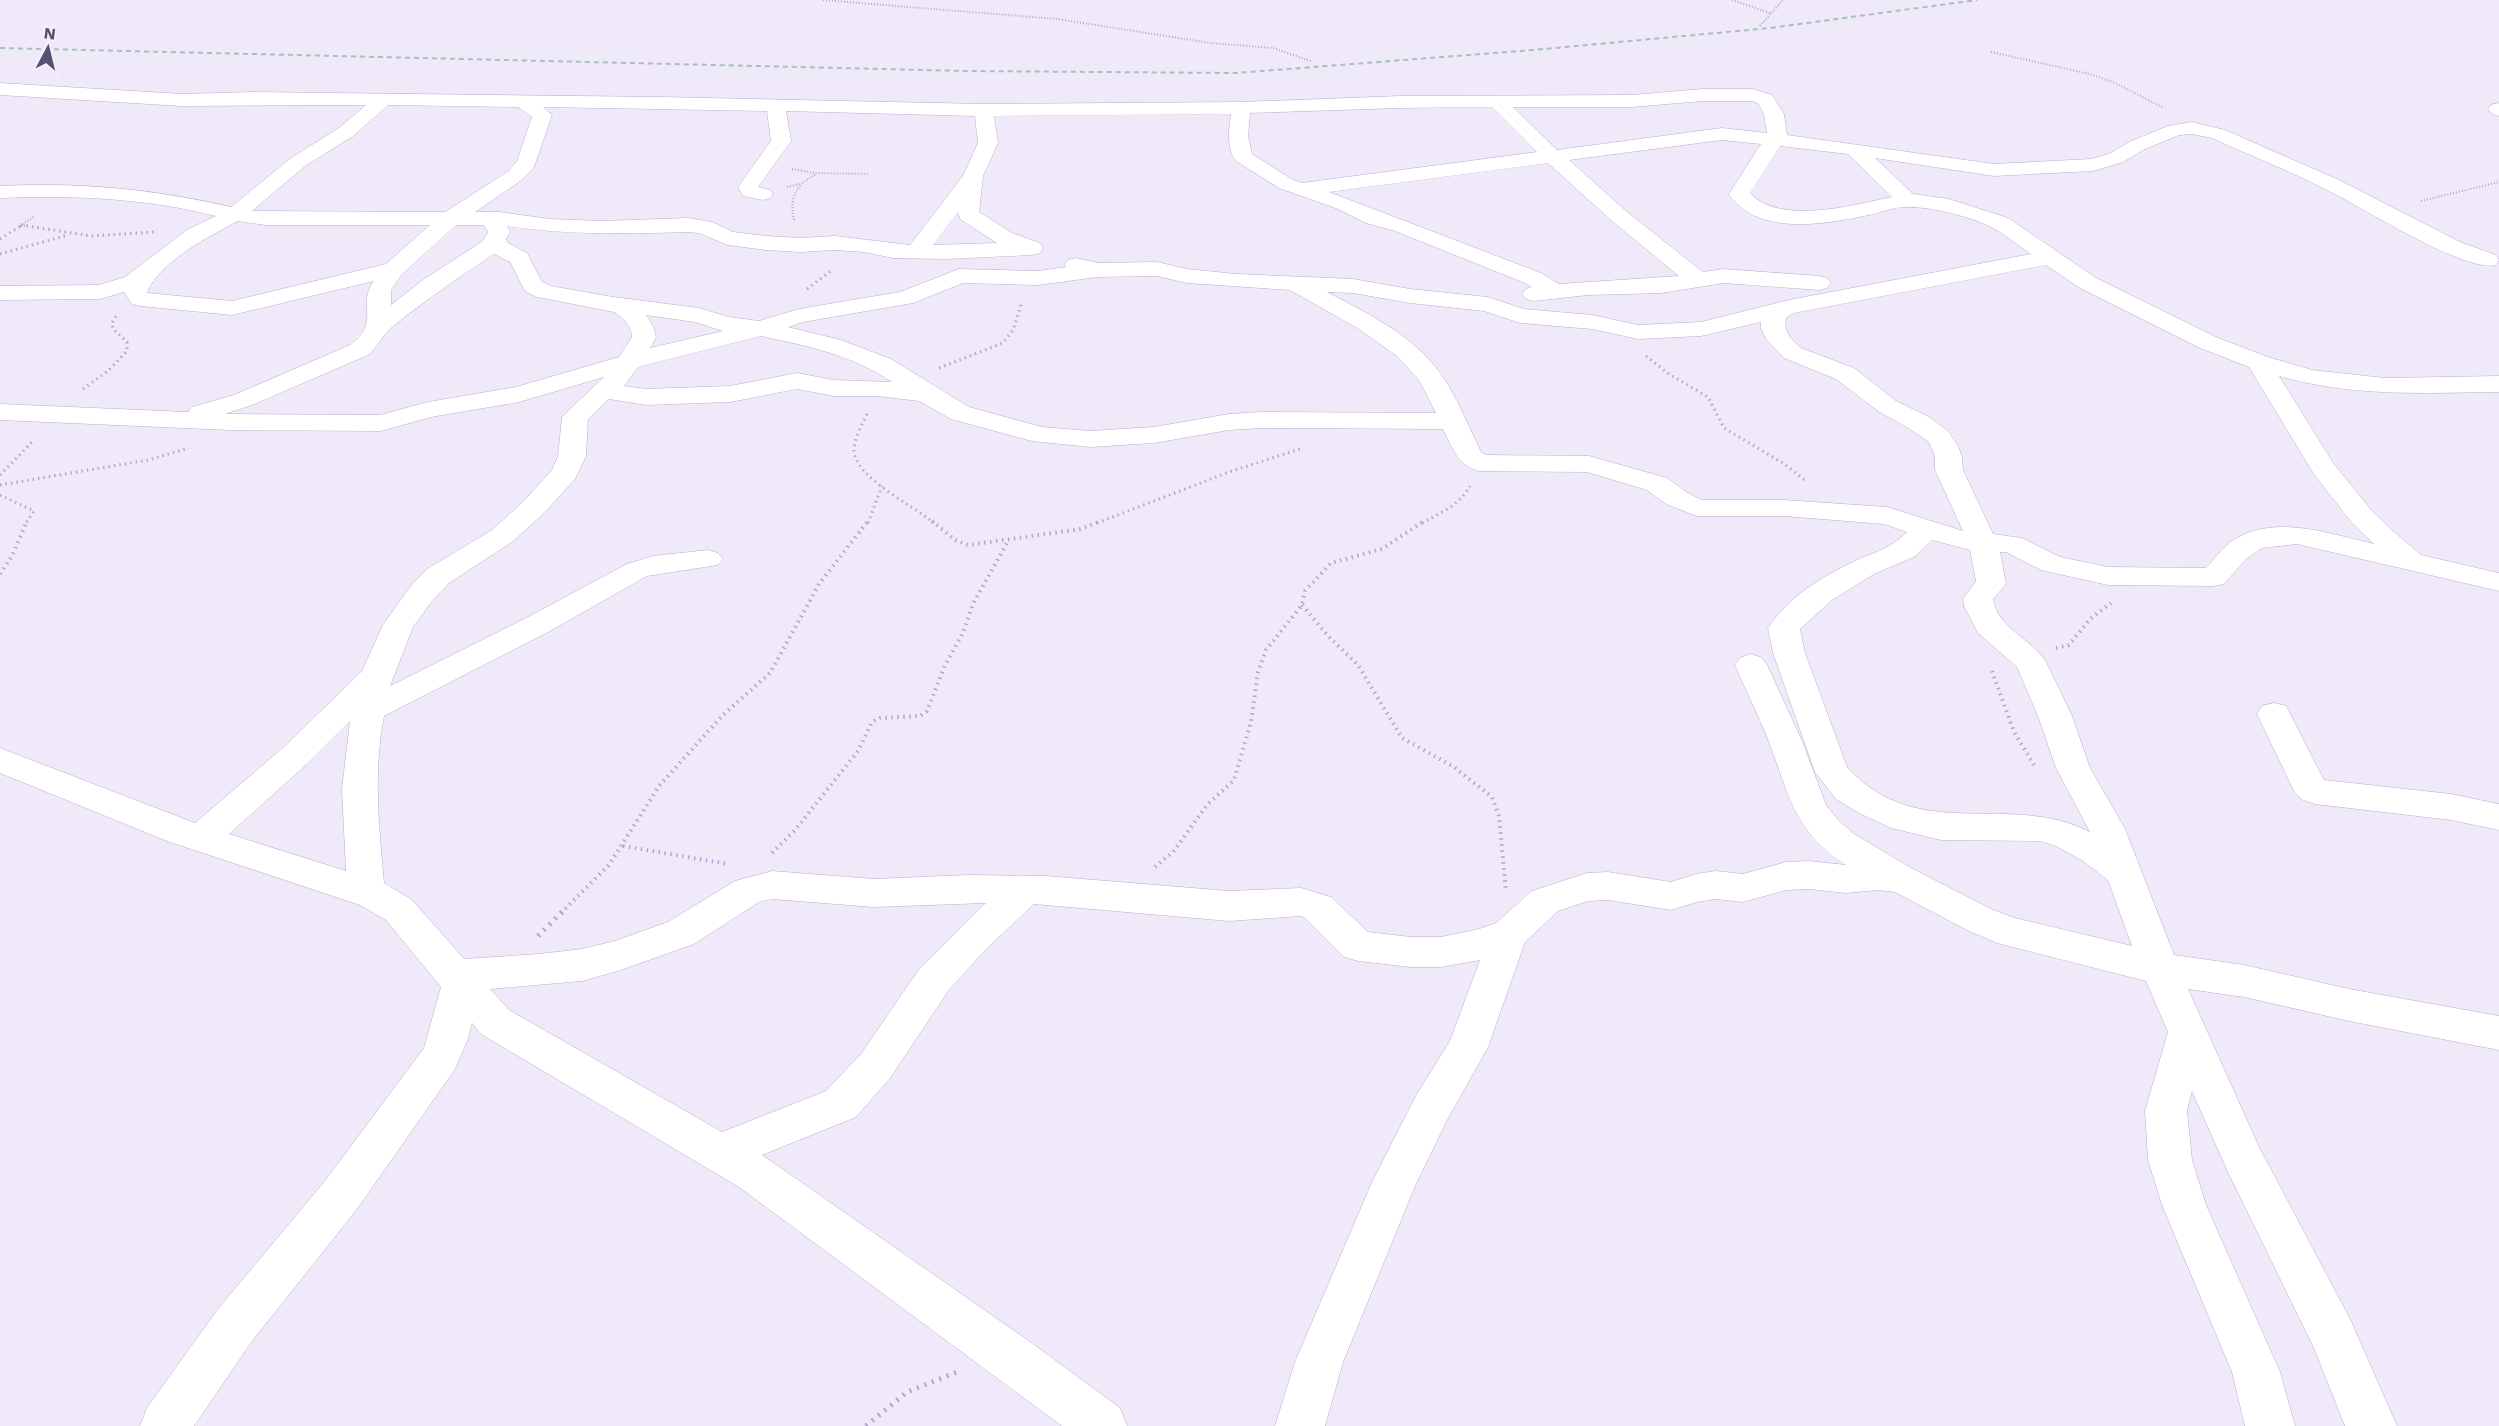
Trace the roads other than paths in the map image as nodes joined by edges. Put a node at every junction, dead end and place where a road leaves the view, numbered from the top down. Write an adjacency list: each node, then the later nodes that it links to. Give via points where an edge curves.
1 (0, 88): 2 (street, via 182,100)
2 (383, 100): 3 (street); 16 (street)
3 (523, 102): 5 (street); 17 (street, via 542,115 527,163 516,175)
4 (1498, 103): 6 (street); 8 (street, via 1753,95 1765,99 1774,114); 10 (street)
5 (777, 107): 7 (street); 14 (street, via 781,141 748,186 750,192)
6 (1241, 108): 7 (street); 12 (street, via 1238,136 1243,157)
7 (984, 110): 11 (street, via 988,143)
8 (1775, 140): 9 (street); 10 (street, via 1722,134); 15 (street, via 1739,194 1752,208 1782,216 1808,216 1841,214)
9 (1854, 149): 15 (street); 22 (street, via 2009,171 2103,164 2175,130 2192,128 2210,132 2342,189 2452,247)
10 (1549, 155): 12 (street); 25 (street)
11 (973, 176): 19 (street, via 968,214 1004,238); 20 (street)
12 (1301, 189): 29 (street, via 1533,278)
13 (0, 192): 16 (street, via 58,190 169,199)
14 (763, 194)
15 (1907, 200): 21 (street, via 1941,204 2000,223)
16 (234, 215): 17 (street, via 265,219); 26 (street, via 195,235)
17 (452, 217): 18 (street); 23 (street)
18 (494, 229): 20 (street, via 517,219 550,226 601,228 688,225 704,227 728,238); 31 (street, via 498,247 519,258 533,286 540,291); 34 (street)
19 (1032, 248): 20 (street); 24 (street)
20 (917, 251)
21 (2051, 257): 33 (street); 36 (street, via 2088,283 2209,343)
22 (2495, 259)
23 (394, 269): 26 (street, via 232,308 140,299); 34 (street, via 379,290)
24 (1098, 270): 27 (street, via 1149,268 1236,281); 35 (street, via 1028,278 959,276 905,298 799,316)
25 (1697, 279): 28 (street, via 1734,276); 29 (street, via 1661,286)
26 (142, 282): 30 (street, via 100,292)
27 (1292, 282): 32 (street); 43 (street, via 1382,333 1419,364 1431,377)
28 (1819, 283)
29 (1556, 292): 32 (street)
30 (0, 293)
31 (615, 304): 35 (street); 37 (street, via 627,308 644,329 644,337)
32 (1491, 304): 33 (street, via 1520,316 1592,322 1642,332 1701,329)
33 (1781, 310): 45 (street, via 1775,315 1773,328 1788,353 1841,370 1888,406 1922,423 1941,438 1950,459 1949,470)
34 (380, 325): 42 (street, via 367,344 350,355 243,400)
35 (759, 328): 37 (street); 40 (street, via 865,357)
36 (2259, 362): 38 (street, via 2310,377 2385,386); 47 (street, via 2287,413 2330,476 2366,522)
37 (627, 363): 39 (street, via 621,376); 42 (street, via 519,394 428,410 381,423)
38 (2499, 384)
39 (604, 391): 40 (street, via 646,397 730,394 797,381 834,388); 50 (street, via 574,419 572,456 565,473 502,536 438,576 421,594 398,626)
40 (922, 391): 43 (street, via 960,412 1041,435 1074,439 1154,435 1250,421)
41 (0, 412): 42 (street)
42 (175, 419)
43 (1452, 422): 44 (street, via 1476,462 1589,464 1657,484 1697,508 1855,513 1887,516)
44 (1927, 528): 45 (street, via 1965,541); 56 (street, via 1904,551 1821,593 1792,616 1785,628 1789,653 1832,772 1848,790 1904,819 1941,827 2041,828 2087,846)
45 (1981, 541): 47 (street, via 2016,546 2056,566 2138,578 2213,577 2249,543 2283,536 2308,536); 56 (street, via 1992,580 1981,593 1978,606 1989,626 2030,662 2073,768 2107,829)
46 (708, 559): 51 (street, via 637,570)
47 (2415, 563): 48 (street)
48 (2499, 582)
49 (1751, 665): 57 (street, via 1786,742 1801,789 1824,828 1849,849)
50 (376, 676): 51 (street); 55 (street, via 296,755)
51 (369, 710): 59 (street, via 359,789)
52 (2274, 714): 54 (street, via 2307,784 2315,791 2451,807)
53 (0, 760): 55 (street)
54 (2499, 817)
55 (200, 839): 59 (street)
56 (2122, 871): 61 (street)
57 (1902, 879): 60 (street, via 1786,876 1743,888 1716,885 1671,896 1608,885 1587,886 1545,901); 61 (street, via 2010,932)
58 (1025, 890): 60 (street, via 1228,906 1311,903 1358,946 1411,952 1441,952); 62 (street, via 874,893 793,885 760,887 681,933 618,956 582,965); 65 (street, via 979,932 924,993 857,1090 841,1104)
59 (366, 892): 62 (street, via 399,910)
60 (1509, 934): 68 (street, via 1468,1047 1395,1180 1319,1362)
61 (2160, 969): 63 (street); 64 (street, via 2244,981)
62 (457, 979): 65 (street, via 495,1022); 66 (street, via 441,1058 341,1195 235,1325)
63 (2188, 1031): 69 (street, via 2166,1111 2170,1160 2184,1205 2256,1372); 70 (street, via 2243,1158 2334,1337)
64 (2499, 1033)
65 (720, 1152): 67 (street)
66 (165, 1426)
67 (1102, 1426)
68 (1300, 1426)
69 (2270, 1426)
70 (2372, 1426)

